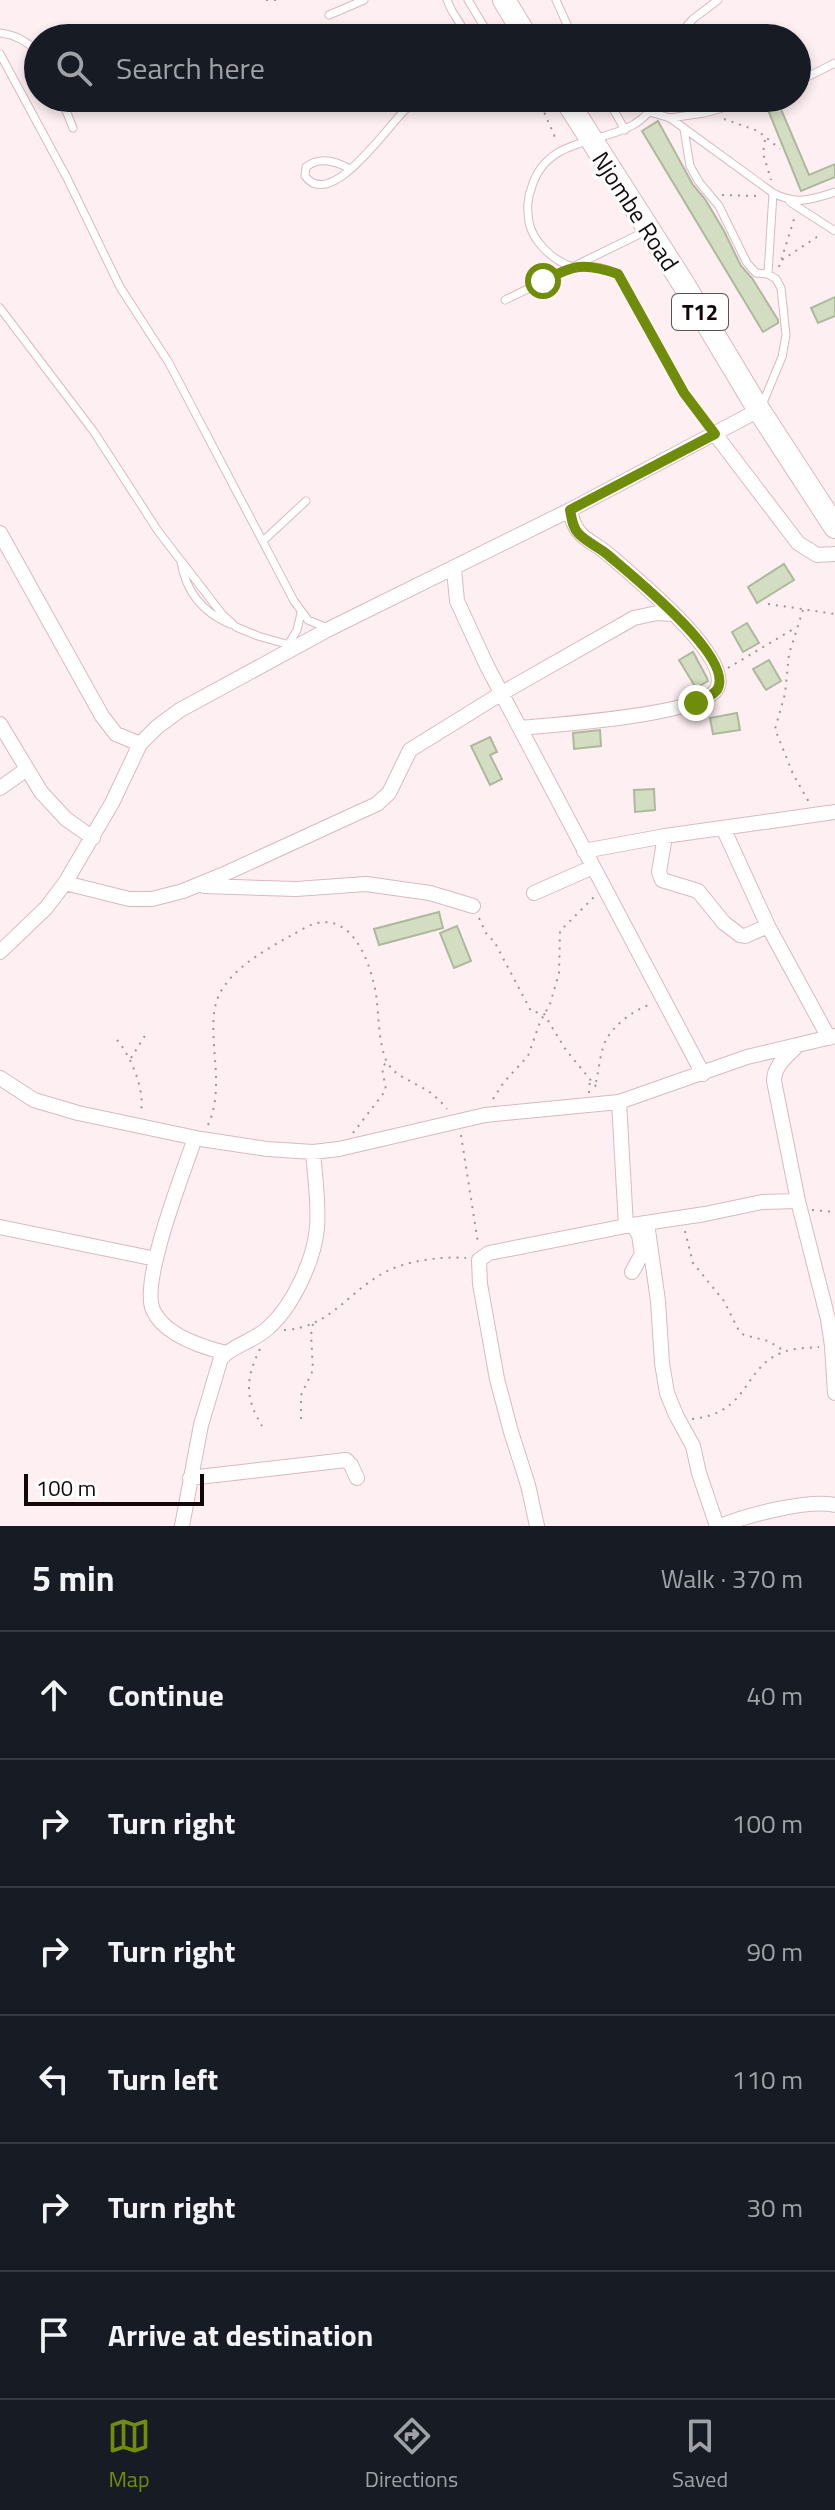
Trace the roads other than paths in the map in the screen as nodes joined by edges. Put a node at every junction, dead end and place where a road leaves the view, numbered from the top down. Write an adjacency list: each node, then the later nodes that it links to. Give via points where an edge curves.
1 (364, 0): 7 (lane)
2 (447, 0): 8 (lane)
3 (468, 0): 9 (lane)
4 (504, 0): 10 (highway)
5 (556, 0): 11 (lane)
6 (718, 0): 12 (lane)
7 (329, 15)
8 (461, 24)
9 (483, 24)
10 (519, 24)
11 (567, 24)
12 (689, 24)
13 (0, 33): 14 (lane)
14 (24, 41)
15 (0, 54): 18 (lane)
16 (835, 63): 17 (lane)
17 (811, 75)
18 (24, 98)
19 (31, 112): 47 (lane, via 120,287 169,363)
20 (67, 112): 27 (lane)
21 (403, 112): 31 (lane)
22 (574, 112): 30 (highway, Njombe Road / T12)
23 (615, 112): 29 (lane)
24 (650, 112): 26 (lane); 29 (lane)
25 (708, 112): 26 (lane)
26 (670, 118): 28 (lane)
27 (73, 128)
28 (684, 129): 33 (lane); 38 (lane, via 690,166 699,182 719,206 751,269)
29 (625, 130): 30 (lane)
30 (590, 139): 36 (highway, Njombe Road / T12); 37 (lane, via 560,150 545,163 526,203 539,244)
31 (350, 169): 31 (lane, via 318,186 305,176 306,167 324,160)
32 (835, 192): 34 (lane)
33 (773, 194): 34 (lane); 38 (lane)
34 (787, 200): 35 (lane)
35 (832, 229)
36 (648, 230): 37 (lane); 41 (highway, Njombe Road / T12)
37 (570, 267): 39 (lane); 42 (lane, via 599,267 618,274 684,393)
38 (768, 274): 41 (lane, via 783,295 786,335)
39 (505, 300)
40 (0, 308): 53 (lane, via 94,432 204,593 236,627)
41 (759, 410): 42 (street); 45 (highway, Njombe Road / T12)
42 (715, 434): 44 (street); 48 (street, via 798,543 817,555)
43 (306, 501): 47 (lane)
44 (570, 510): 49 (street); 51 (street, via 582,537)
45 (835, 527)
46 (0, 533): 57 (street, via 102,716 116,734)
47 (263, 541): 50 (lane)
48 (835, 554)
49 (454, 569): 52 (street); 54 (street, via 457,601)
50 (301, 613): 52 (lane); 53 (lane)
51 (673, 614): 54 (street, via 634,618); 56 (street, via 702,644 718,673 716,690 680,708)
52 (329, 629): 53 (street)
53 (293, 646): 57 (street, via 180,710)
54 (502, 693): 56 (street); 67 (street, via 410,750 389,793 377,804)
55 (0, 724): 58 (street)
56 (520, 728): 64 (street)
57 (140, 744): 63 (street)
58 (27, 769): 59 (street); 63 (street, via 66,819)
59 (0, 788)
60 (835, 812): 61 (street)
61 (724, 830): 62 (street); 70 (street)
62 (665, 836): 64 (street); 70 (street, via 662,880 698,891 740,935)
63 (93, 838): 66 (street)
64 (584, 851): 65 (street)
65 (593, 867): 68 (street); 74 (street)
66 (65, 883): 67 (street, via 129,899 152,899); 71 (street)
67 (195, 887): 69 (street, via 366,884 430,893)
68 (534, 893)
69 (473, 906)
70 (768, 926): 72 (street)
71 (0, 952)
72 (832, 1037): 73 (street)
73 (797, 1047): 74 (street, via 747,1057); 79 (street, via 774,1074)
74 (703, 1074): 76 (street)
75 (0, 1078): 77 (street, via 34,1100)
76 (619, 1102): 78 (street, via 485,1115); 80 (street)
77 (198, 1138): 78 (street); 82 (street)
78 (313, 1152): 84 (street, via 317,1227 294,1294 273,1328)
79 (798, 1201): 80 (street, via 762,1202); 85 (street, via 823,1299)
80 (636, 1224): 83 (street, via 642,1254); 90 (street, via 481,1258 480,1284 497,1379); 91 (street, via 658,1301 665,1380)
81 (0, 1227): 82 (street)
82 (156, 1259): 84 (street, via 150,1303 154,1314 185,1340)
83 (632, 1272)
84 (226, 1353): 86 (street, via 213,1382)
85 (835, 1393)
86 (190, 1478): 87 (street, via 346,1460); 89 (street)
87 (357, 1478)
88 (835, 1505): 91 (street, via 819,1502)
89 (182, 1526)
90 (537, 1526)
91 (719, 1526)

